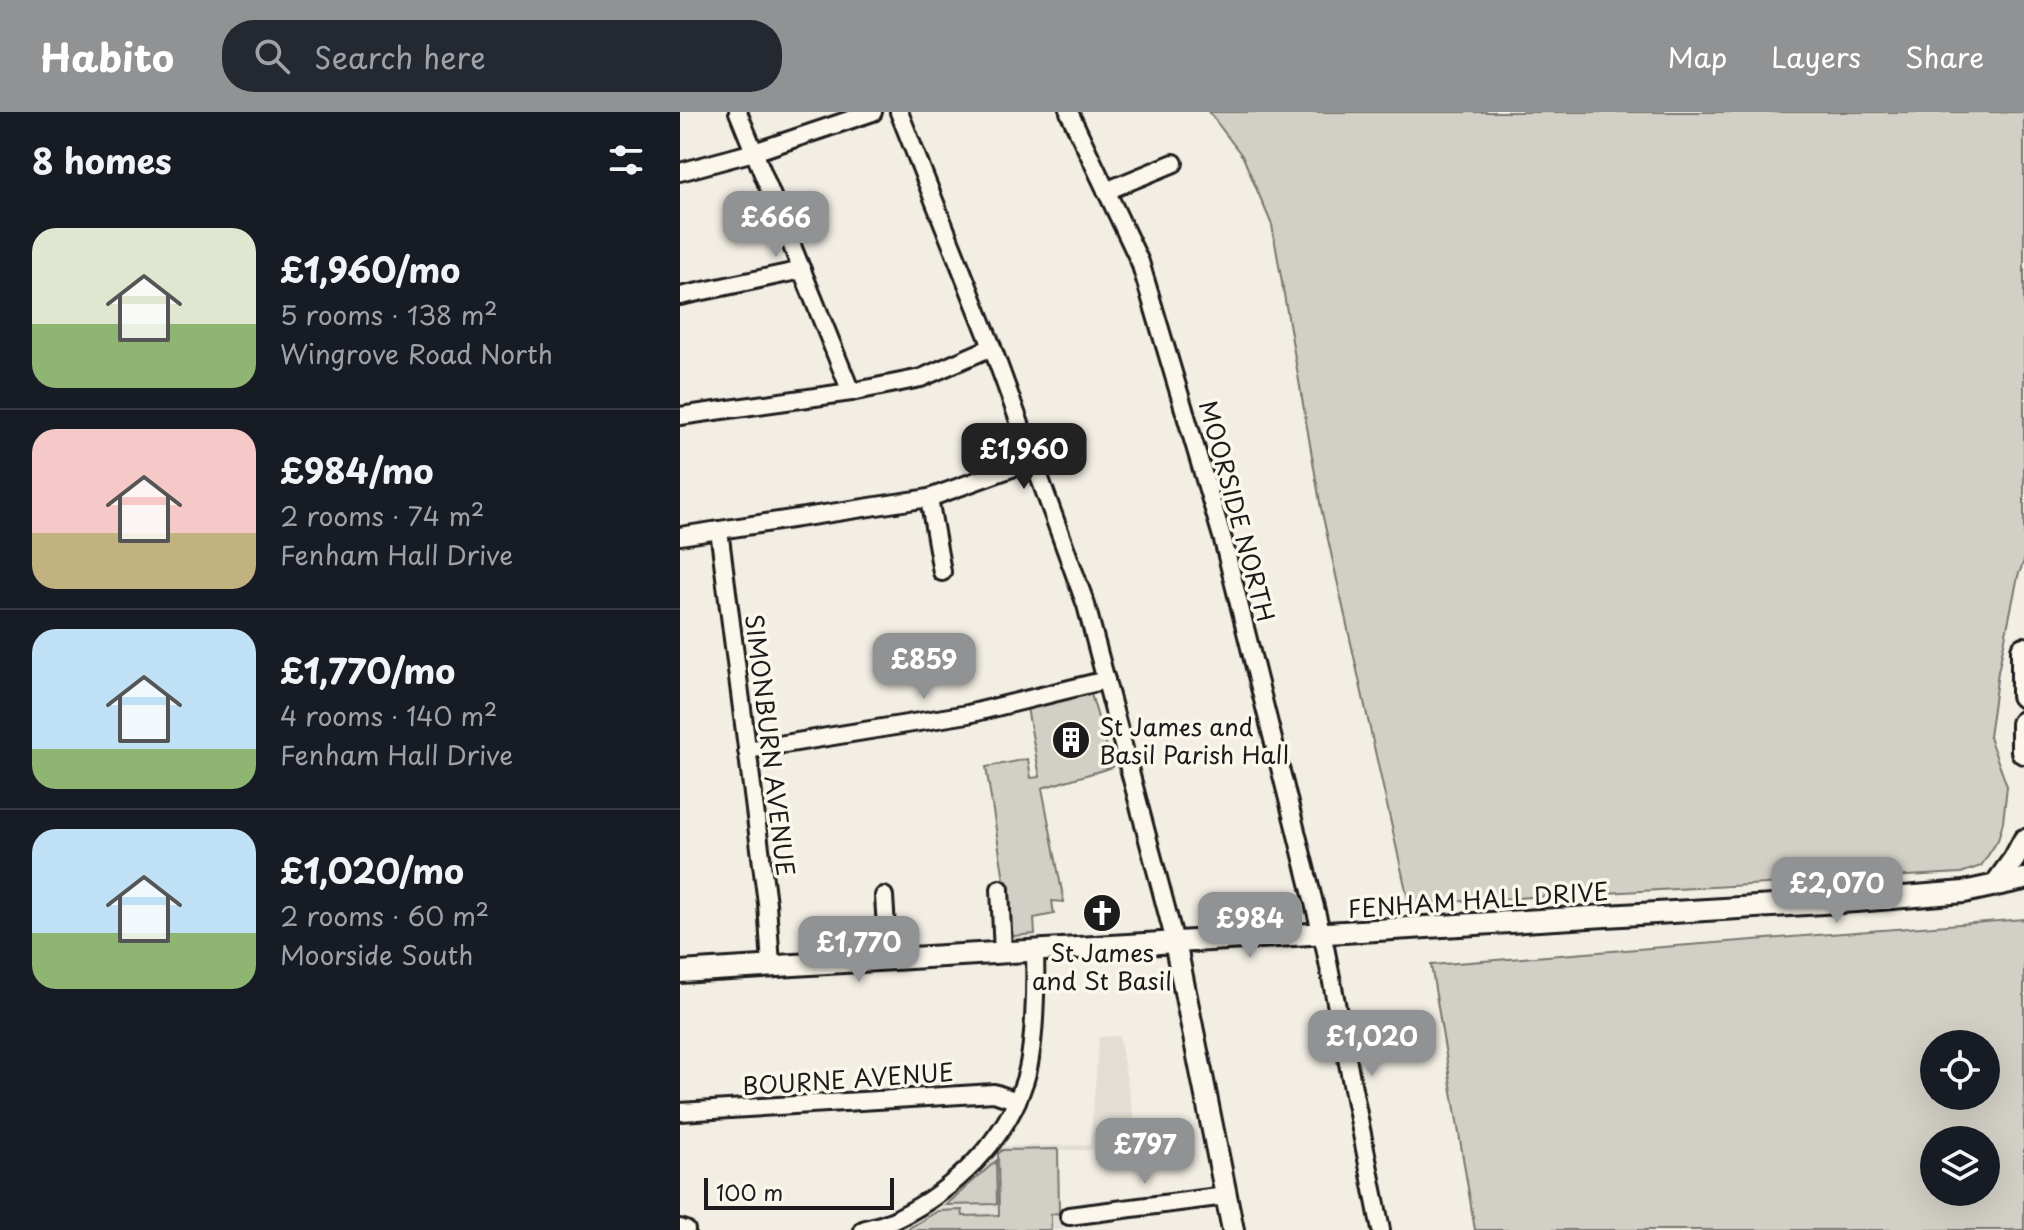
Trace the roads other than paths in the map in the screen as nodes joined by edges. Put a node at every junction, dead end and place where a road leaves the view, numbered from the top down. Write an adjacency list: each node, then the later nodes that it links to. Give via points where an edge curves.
1 (738, 112): 5 (street)
2 (873, 112): 5 (street)
3 (899, 112): 11 (street)
4 (1069, 112): 8 (street, MOORSIDE NORTH)
5 (754, 152): 7 (street); 9 (street)
6 (1174, 163): 8 (street)
7 (680, 172)
8 (1106, 191): 31 (street, MOORSIDE NORTH, via 1140,262 1210,496)
9 (802, 270): 10 (street); 12 (street)
10 (680, 296)
11 (992, 347): 12 (street, via 921,378); 14 (street)
12 (851, 392): 13 (street)
13 (680, 416)
14 (1034, 460): 15 (street); 20 (street, via 1086,605)
15 (929, 498): 16 (street); 18 (street)
16 (719, 530): 17 (street); 23 (street, SIMONBURN AVENUE)
17 (680, 536)
18 (942, 572)
19 (2024, 650): 21 (main road)
20 (1106, 680): 23 (street, via 968,714); 32 (street)
21 (2024, 695)
22 (2024, 724): 24 (main road)
23 (747, 750): 36 (street, SIMONBURN AVENUE)
24 (2024, 751)
25 (2024, 840): 28 (street)
26 (2024, 864): 28 (street, FENHAM HALL DRIVE)
27 (2024, 879): 28 (street, FENHAM HALL DRIVE)
28 (1994, 884): 31 (street, FENHAM HALL DRIVE, via 1936,895)
29 (1000, 889): 34 (street)
30 (884, 896): 35 (street)
31 (1322, 935): 32 (street, FENHAM HALL DRIVE); 46 (street, MOORSIDE NORTH)
32 (1175, 942): 33 (street, FENHAM HALL DRIVE); 40 (street)
33 (1035, 951): 34 (street, FENHAM HALL DRIVE); 38 (street, via 1029,1063)
34 (1003, 953): 35 (street, FENHAM HALL DRIVE)
35 (888, 961): 36 (street, FENHAM HALL DRIVE)
36 (771, 966): 37 (street, FENHAM HALL DRIVE)
37 (680, 972)
38 (1017, 1101): 39 (street, BOURNE AVENUE, via 994,1093); 44 (street, via 993,1142 964,1173 897,1219)
39 (680, 1112)
40 (1226, 1196): 41 (street); 45 (street)
41 (1069, 1216)
42 (680, 1228): 43 (street)
43 (686, 1230)
44 (863, 1230)
45 (1233, 1230)
46 (1381, 1230)

